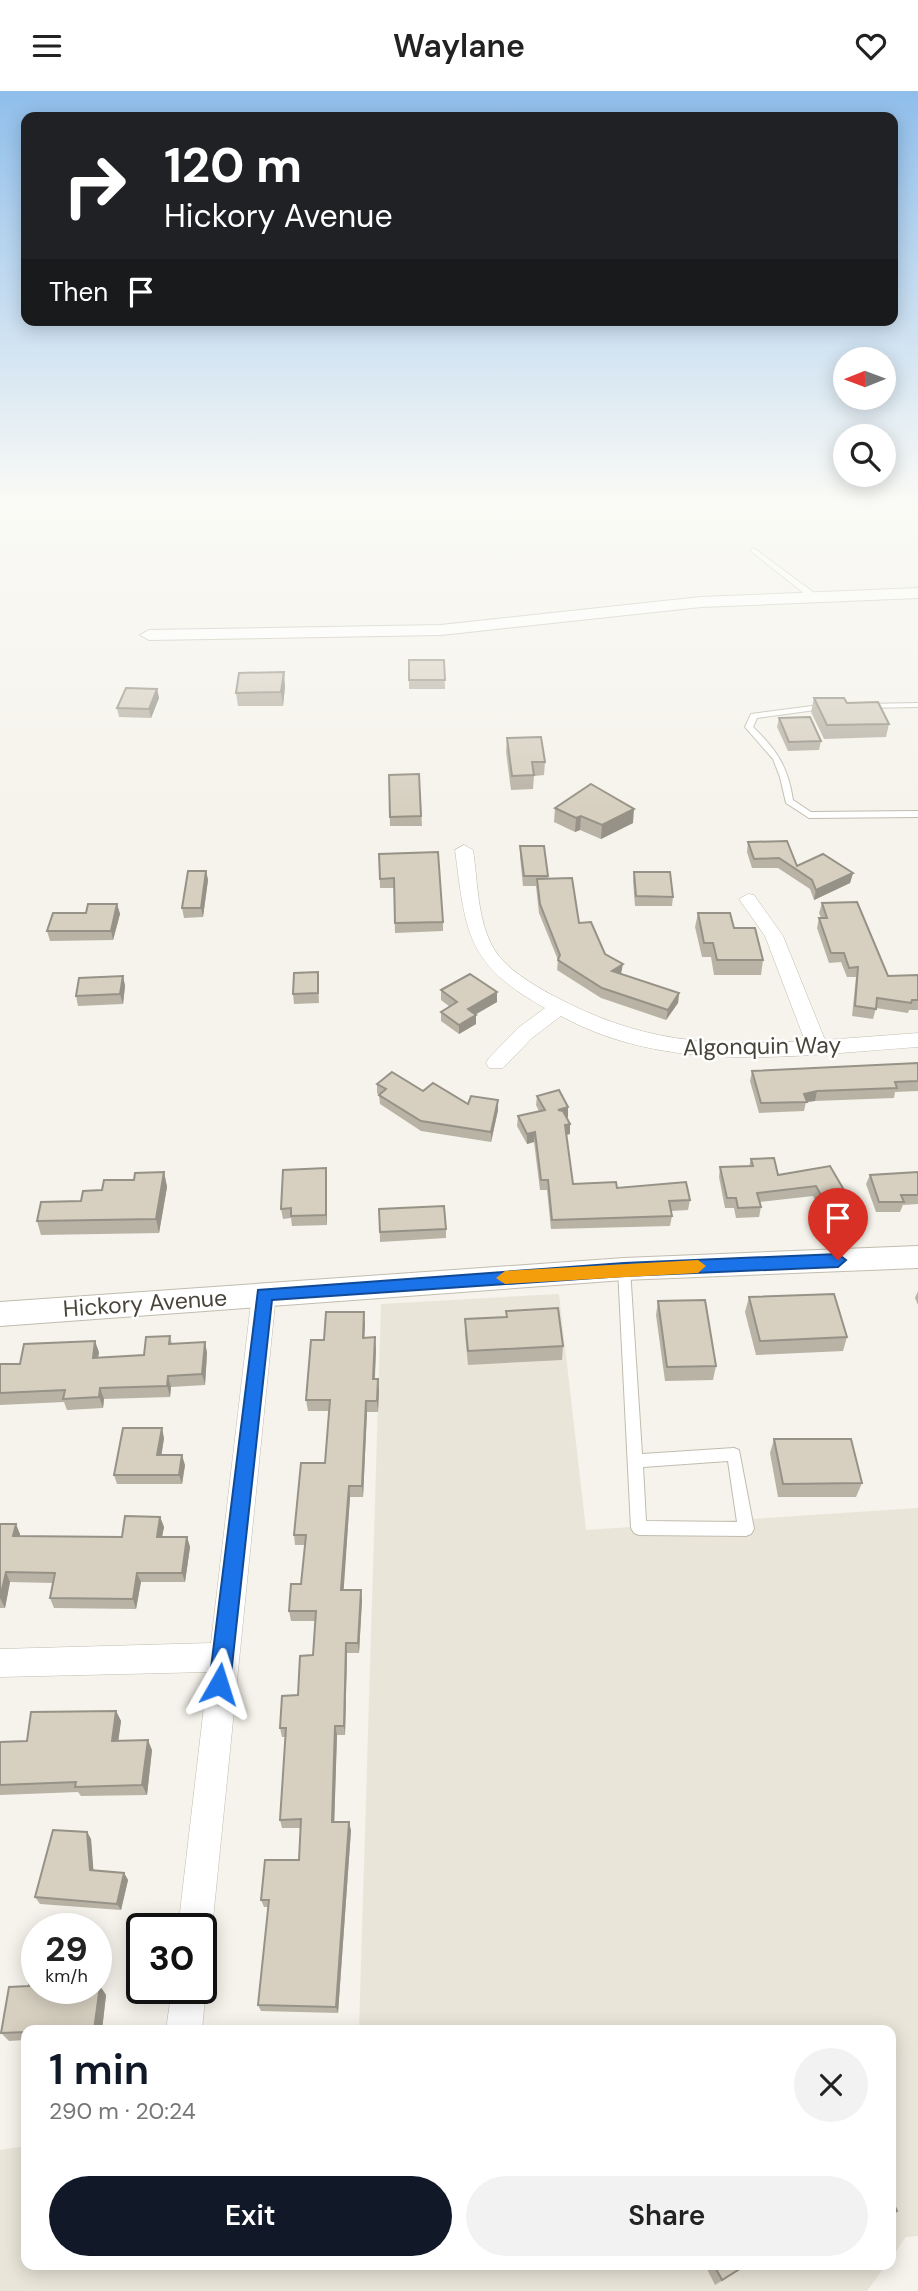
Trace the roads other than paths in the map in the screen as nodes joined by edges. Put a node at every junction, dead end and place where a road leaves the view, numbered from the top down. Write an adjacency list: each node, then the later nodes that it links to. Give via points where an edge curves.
1 (695, 603): 2 (street, via 440,630)
2 (149, 635)
3 (918, 705): 5 (lane)
4 (835, 706): 6 (lane, via 754,716 749,727 776,752 786,775 789,801 809,815)
5 (848, 706)
6 (918, 814)
7 (464, 850): 9 (street, Algonquin Way, via 477,931 485,949 506,974)
8 (748, 899): 11 (street, via 774,936)
9 (558, 1008): 11 (street, Algonquin Way, via 603,1031 662,1047 725,1051); 12 (street)
10 (918, 1040): 11 (street, Algonquin Way)
11 (817, 1046)
12 (496, 1063)
13 (918, 1257): 14 (street, Hickory Avenue)
14 (624, 1269): 15 (street, Hickory Avenue); 17 (lane)
15 (264, 1294): 16 (street, Hickory Avenue); 18 (street)
16 (0, 1314)
17 (635, 1461): 17 (lane, via 734,1454 746,1529 639,1528)
18 (222, 1657): 19 (street); 20 (street)
19 (0, 1663)
20 (197, 1913)
21 (187, 2004): 22 (street)
22 (185, 2025)

